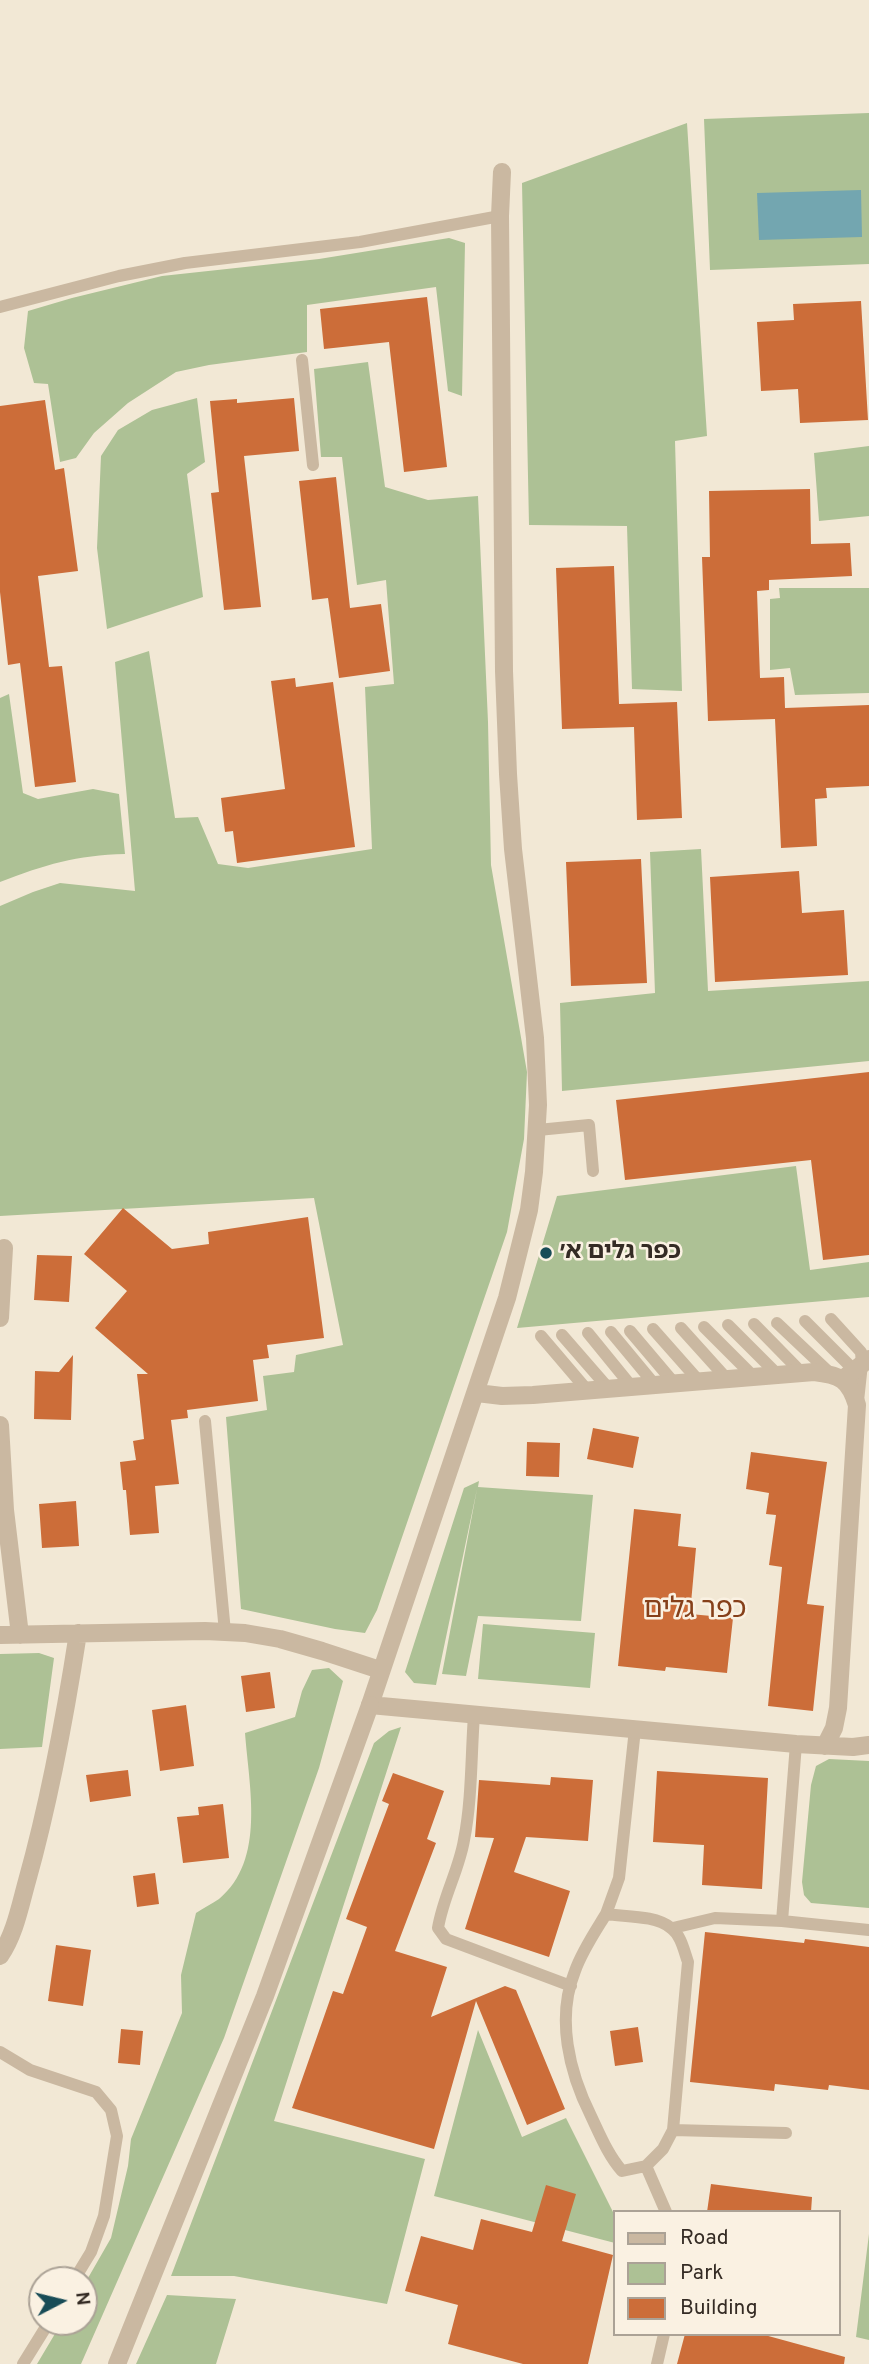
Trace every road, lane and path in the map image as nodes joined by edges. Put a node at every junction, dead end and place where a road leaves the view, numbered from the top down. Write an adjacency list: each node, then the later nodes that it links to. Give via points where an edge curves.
1 (502, 172): 2 (street)
2 (500, 216): 3 (lane, via 359,242 119,276); 6 (street, via 506,728 513,849 535,1038)
3 (0, 307)
4 (302, 360): 5 (lane)
5 (313, 465)
6 (538, 1130): 7 (lane, via 589,1125); 34 (street, via 520,1252)
7 (593, 1171)
8 (4, 1248): 9 (street)
9 (0, 1318)
10 (831, 1320): 23 (lane, via 861,1352)
11 (805, 1321): 23 (lane)
12 (777, 1323): 23 (lane)
13 (754, 1324): 24 (lane)
14 (728, 1325): 25 (lane)
15 (704, 1327): 26 (lane)
16 (681, 1328): 27 (lane)
17 (653, 1329): 28 (lane)
18 (630, 1331): 29 (lane)
19 (611, 1332): 30 (lane)
20 (588, 1333): 31 (lane)
21 (562, 1335): 32 (lane)
22 (541, 1336): 33 (lane)
23 (852, 1369): 24 (street); 46 (street, via 857,1405 838,1708)
24 (802, 1373): 25 (street)
25 (778, 1375): 26 (street)
26 (754, 1377): 27 (street)
27 (727, 1379): 28 (street)
28 (699, 1381): 29 (street)
29 (674, 1383): 30 (street)
30 (655, 1385): 31 (street)
31 (632, 1387): 32 (street)
32 (609, 1388): 33 (street)
33 (587, 1390): 34 (street, via 502,1396)
34 (477, 1393): 41 (street)
35 (205, 1421): 37 (lane)
36 (0, 1425): 40 (street)
37 (225, 1632): 38 (street); 41 (street, via 280,1639)
38 (78, 1633): 40 (street); 52 (street, via 43,1823 15,1923)
39 (0, 1635): 40 (street)
40 (20, 1635)
41 (380, 1670): 42 (street)
42 (370, 1705): 43 (street); 63 (street, via 265,1997)
43 (474, 1714): 44 (street); 53 (lane, via 465,1838 438,1928 446,1939)
44 (635, 1730): 45 (street); 48 (lane, via 619,1878)
45 (796, 1744): 46 (street); 49 (lane)
46 (825, 1745): 47 (street)
47 (869, 1745)
48 (606, 1914): 50 (lane, via 658,1921); 53 (lane, via 574,1971)
49 (782, 1921): 50 (lane, via 715,1918); 51 (lane)
50 (673, 1928): 55 (lane, via 688,1962)
51 (869, 1930)
52 (0, 1956)
53 (571, 1986): 57 (lane, via 565,2007 567,2045 579,2092 612,2160 622,2171)
54 (0, 2052): 59 (lane, via 30,2070 96,2092 111,2110 117,2136 104,2216)
55 (673, 2130): 56 (lane); 57 (lane)
56 (786, 2133)
57 (646, 2166): 58 (lane)
58 (665, 2210)
59 (82, 2266)
60 (40, 2336): 62 (lane)
61 (664, 2336): 64 (lane)
62 (23, 2364)
63 (117, 2364)
64 (657, 2364)

